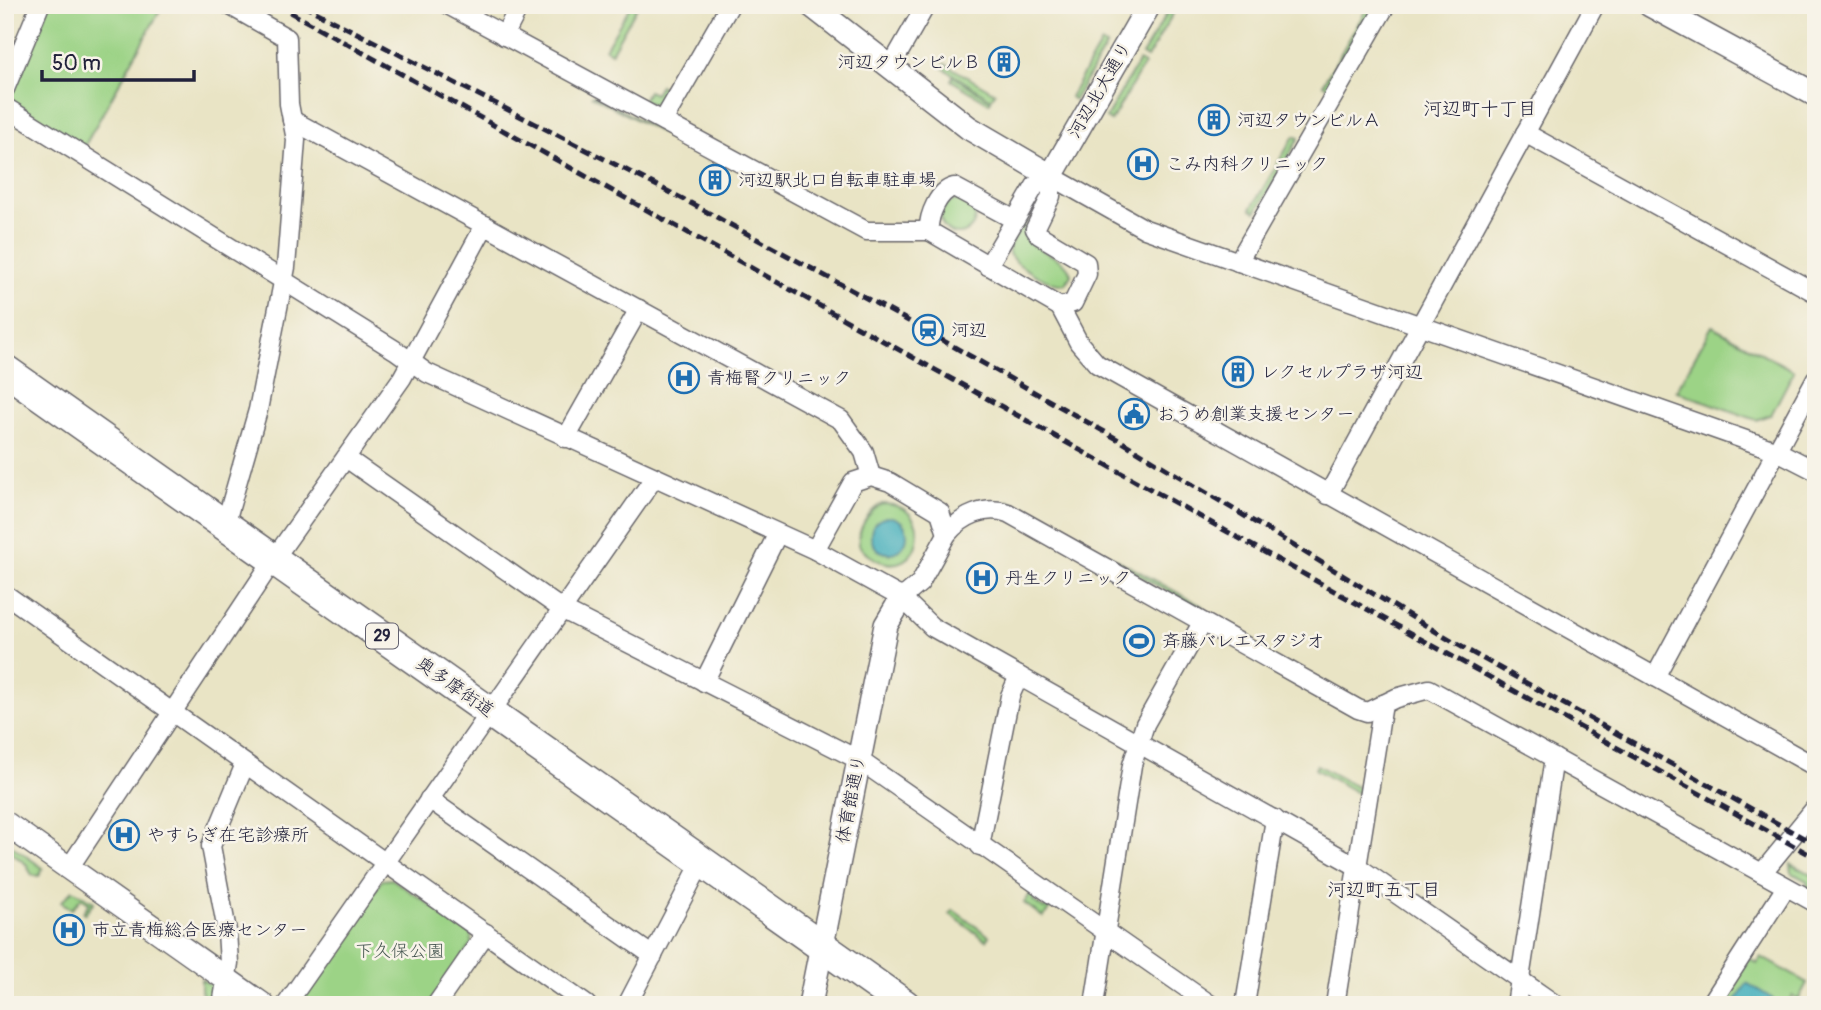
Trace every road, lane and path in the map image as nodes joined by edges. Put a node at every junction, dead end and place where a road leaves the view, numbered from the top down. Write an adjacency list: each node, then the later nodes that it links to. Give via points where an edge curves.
1 (40, 5): 14 (street)
2 (229, 5): 17 (street, via 287,38)
3 (448, 5): 12 (street)
4 (520, 5): 12 (street)
5 (730, 5): 18 (street)
6 (811, 5): 13 (street)
7 (926, 5): 13 (street)
8 (1149, 5): 20 (street, 河辺北大通り)
9 (1386, 5): 24 (street)
10 (1595, 5): 19 (street)
11 (1650, 5): 15 (street)
12 (504, 36): 18 (street)
13 (890, 68): 20 (street, via 969,128)
14 (5, 89)
15 (1816, 95)
16 (5, 107): 26 (street)
17 (292, 120): 22 (street); 26 (street, via 296,152)
18 (663, 121): 23 (street, via 866,231)
19 (1525, 133): 27 (street); 30 (street)
20 (1051, 176): 21 (street, via 1035,186); 24 (street, via 1145,229); 28 (street, via 1051,196 1036,222 1036,233 1083,260 1088,270 1073,303)
21 (1015, 220): 23 (street, via 954,187 943,193 928,219); 25 (street)
22 (485, 225): 29 (street); 31 (street)
23 (929, 231): 25 (street)
24 (1238, 262): 30 (street)
25 (988, 266): 28 (street)
26 (284, 282): 31 (street); 41 (street, via 258,410)
27 (1816, 293)
28 (1060, 307): 40 (street, via 1075,337 1097,364)
29 (639, 309): 34 (street); 38 (street, via 841,420 864,452)
30 (1420, 326): 35 (street); 40 (street)
31 (410, 363): 34 (street); 36 (street)
32 (5, 370): 41 (main road, 奥多摩街道 / 29)
33 (1816, 379): 35 (street)
34 (566, 438): 39 (street)
35 (1777, 451): 37 (street); 51 (street)
36 (346, 458): 45 (street); 48 (street)
37 (1816, 471)
38 (871, 476): 42 (street, via 932,506 944,518); 44 (street, via 853,482)
39 (654, 478): 43 (street); 48 (street)
40 (1328, 495): 51 (street)
41 (225, 525): 45 (main road, 奥多摩街道 / 29)
42 (947, 534): 47 (street, via 920,583); 49 (street, via 975,513 1008,513)
43 (777, 535): 44 (street); 52 (street)
44 (815, 550): 47 (street)
45 (274, 559): 54 (street); 55 (main road, 奥多摩街道 / 29)
46 (5, 594): 54 (street)
47 (902, 598): 50 (street, via 932,627); 58 (street, 体育館通り, via 886,625)
48 (563, 610): 52 (street); 55 (street)
49 (1202, 622): 53 (street, via 1358,709 1367,712); 56 (street)
50 (1019, 676): 56 (street); 65 (street, via 1010,696)
51 (1655, 677): 60 (street)
52 (704, 682): 58 (street)
53 (1383, 704): 57 (street, via 1429,689); 68 (street)
54 (173, 712): 59 (street); 69 (street)
55 (491, 712): 61 (street); 66 (main road, 奥多摩街道 / 29)
56 (1139, 742): 63 (street); 74 (street)
57 (1554, 758): 70 (street); 78 (street)
58 (859, 760): 65 (street); 75 (street, 体育館通り)
59 (245, 764): 67 (street); 77 (street, via 211,846 227,931)
60 (1816, 767)
61 (429, 799): 67 (street); 76 (street)
62 (1816, 807): 70 (street)
63 (1275, 819): 68 (street); 89 (street)
64 (5, 823): 69 (street)
65 (980, 846): 74 (street)
66 (702, 861): 75 (main road, 奥多摩街道 / 29); 76 (street)
67 (384, 863): 73 (street); 81 (street)
68 (1357, 867): 78 (street); 90 (street)
69 (69, 868): 77 (street)
70 (1762, 873): 71 (street)
71 (1786, 887): 72 (street); 93 (street)
72 (1816, 903)
73 (486, 933): 82 (street); 83 (street)
74 (1105, 934): 87 (street); 88 (street)
75 (822, 946): 85 (street, 体育館通り); 86 (main road, 奥多摩街道 / 29)
76 (653, 956): 84 (street)
77 (226, 979): 79 (street); 80 (street)
78 (1520, 979): 91 (street); 92 (street)
79 (222, 1005)
80 (264, 1005)
81 (286, 1005)
82 (436, 1005)
83 (587, 1005)
84 (627, 1005)
85 (810, 1005)
86 (905, 1005)
87 (1094, 1005)
88 (1211, 1005)
89 (1245, 1005)
90 (1335, 1005)
91 (1516, 1005)
92 (1556, 1005)
93 (1710, 1005)

